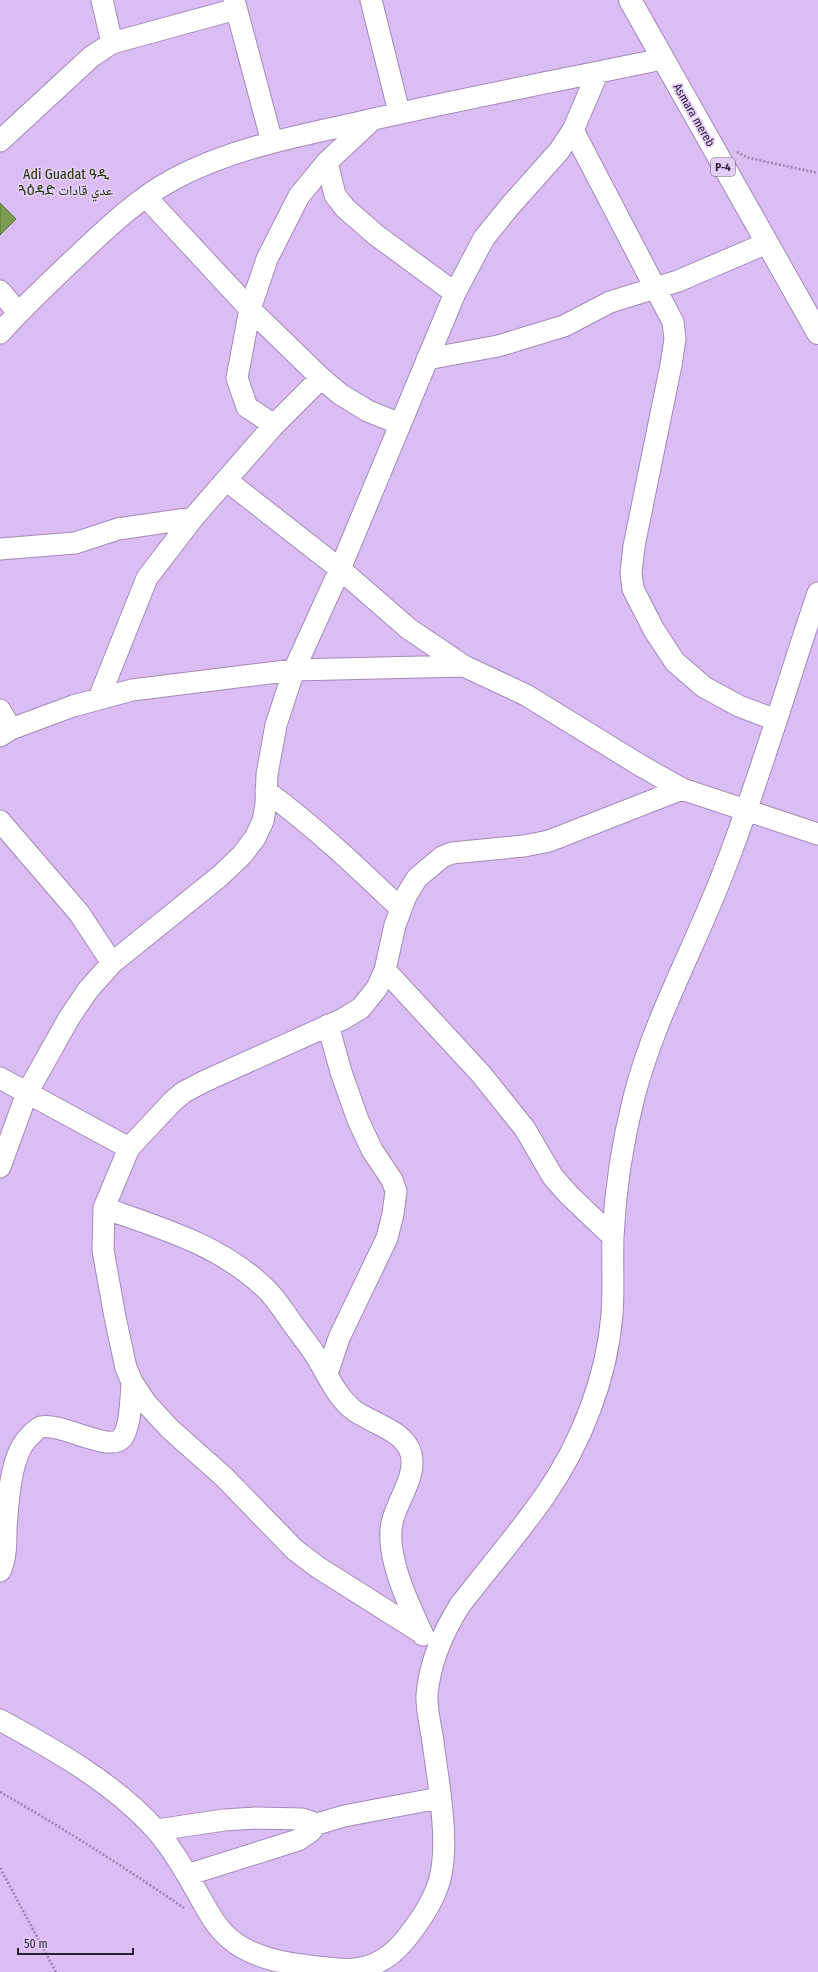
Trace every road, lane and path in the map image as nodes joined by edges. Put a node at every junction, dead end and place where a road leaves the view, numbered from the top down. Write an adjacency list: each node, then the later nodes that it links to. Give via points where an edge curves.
1 (102, 0): 5 (street)
2 (371, 0): 8 (street)
3 (630, 0): 6 (highway, Asmara mereb / P-4)
4 (235, 4): 5 (street); 12 (street)
5 (112, 43): 11 (street, via 91,57)
6 (662, 59): 7 (street); 17 (highway, Asmara mereb / P-4)
7 (598, 72): 8 (street); 10 (street)
8 (399, 112): 9 (street)
9 (374, 119): 12 (street); 14 (street)
10 (573, 130): 18 (street); 20 (street, via 559,151 484,238)
11 (0, 141)
12 (272, 142): 16 (street, via 204,164)
13 (732, 149): 15 (path, via 749,158)
14 (327, 162): 20 (street, via 335,195 345,208 376,235); 21 (street, via 299,196 267,259)
15 (818, 173)
16 (146, 197): 21 (street); 22 (street, via 101,234)
17 (767, 243): 18 (street); 24 (highway, Asmara mereb / P-4)
18 (657, 289): 25 (street, via 610,302 564,326 532,336 498,346); 38 (street, via 673,322 675,338 634,546 631,573 633,589 654,630 675,662 704,687 739,706)
19 (0, 291): 22 (street)
20 (456, 293): 25 (street)
21 (250, 309): 26 (street); 28 (street, via 237,378 241,396 247,407)
22 (18, 312): 23 (street)
23 (0, 333)
24 (818, 333)
25 (427, 359): 27 (street)
26 (320, 378): 27 (street, via 368,411); 28 (street)
27 (400, 424): 32 (street)
28 (274, 425): 29 (street)
29 (226, 480): 30 (street); 32 (street)
30 (193, 518): 31 (street, via 118,530 75,543); 36 (street, via 146,578)
31 (0, 549)
32 (340, 569): 34 (street, via 410,629); 35 (street)
33 (818, 593): 38 (street)
34 (464, 666): 35 (street); 40 (street, via 526,695)
35 (294, 670): 36 (street, via 132,690); 41 (street, via 276,724 266,774)
36 (99, 698): 39 (street)
37 (0, 710): 39 (street)
38 (776, 720): 42 (street)
39 (6, 733)
40 (682, 789): 42 (street); 45 (street, via 549,841 452,853 432,864 417,878)
41 (266, 791): 45 (street, via 338,848); 46 (street, via 263,820 255,838 242,856)
42 (747, 810): 44 (street); 54 (street, via 725,870 660,1018 643,1067 627,1132 616,1198)
43 (0, 821): 46 (street, via 79,913)
44 (818, 834)
45 (401, 909): 47 (street)
46 (112, 963): 50 (street, via 88,990 69,1018)
47 (385, 970): 48 (street, via 376,988 361,1008); 54 (street, via 481,1074 525,1129 553,1177)
48 (328, 1025): 51 (street, via 184,1092); 55 (street, via 358,1120 396,1191 387,1238 338,1338)
49 (0, 1078): 50 (street)
50 (27, 1093): 51 (street); 52 (street)
51 (129, 1148): 53 (street)
52 (0, 1167)
53 (104, 1208): 55 (street, via 188,1238 227,1258 266,1288 314,1352); 56 (street, via 103,1250 126,1368)
54 (613, 1237): 59 (street, via 612,1315 605,1357 592,1405 567,1458 545,1496 460,1605)
55 (326, 1374): 58 (street, via 339,1396 352,1409 386,1428 407,1444 412,1455 411,1470 392,1522 390,1540 397,1573)
56 (132, 1382): 57 (street, via 126,1430 121,1439 114,1443 100,1441 58,1427 40,1427 17,1453 12,1473 6,1547); 58 (street, via 146,1403 170,1429 224,1477 295,1550)
57 (0, 1571)
58 (422, 1633): 59 (street)
59 (435, 1659): 62 (street, via 427,1697)
60 (0, 1720): 64 (street, via 84,1770)
61 (0, 1792): 67 (path, via 43,1816)
62 (439, 1798): 63 (street, via 344,1816); 66 (street, via 443,1863 438,1888 418,1924 396,1950 376,1965 343,1970 266,1958 246,1949 229,1938 215,1922)
63 (317, 1824): 64 (street, via 302,1819 256,1818); 66 (street, via 298,1840)
64 (156, 1830): 66 (street)
65 (0, 1868): 68 (path)
66 (187, 1875)
67 (190, 1912)
68 (56, 1972)

